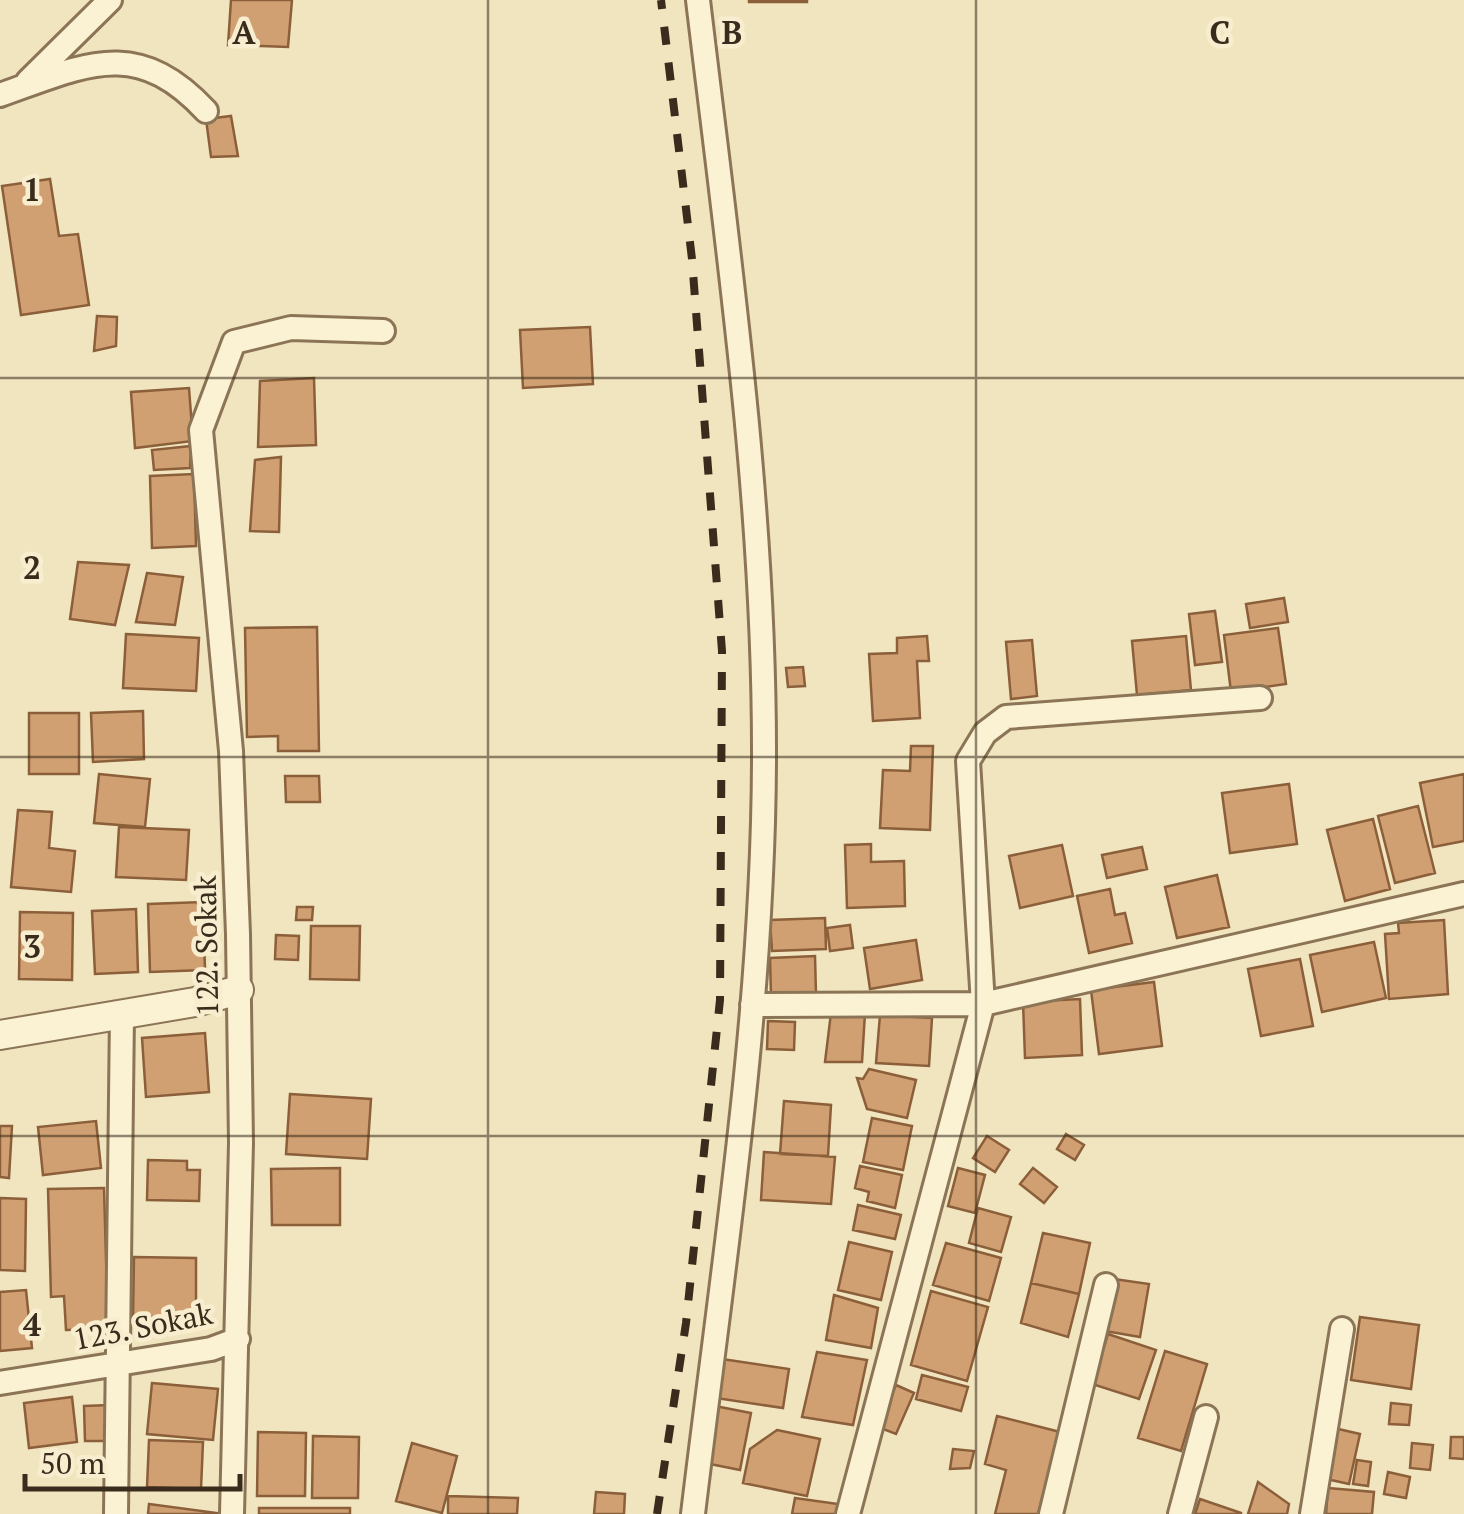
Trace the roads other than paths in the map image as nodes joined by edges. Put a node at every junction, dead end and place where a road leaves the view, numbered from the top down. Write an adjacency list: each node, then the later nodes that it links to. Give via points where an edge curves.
1 (110, 0): 3 (street)
2 (698, 0): 10 (street, via 756,492 764,762)
3 (11, 91): 4 (street, via 80,66 136,62 180,83)
4 (206, 111)
5 (383, 331): 8 (street, 122. Sokak, via 291,328 234,342 202,430 231,751)
6 (1260, 698): 9 (street, via 1006,717 984,733 968,761)
7 (1464, 894): 9 (street)
8 (239, 990): 11 (street); 15 (street, 122. Sokak)
9 (983, 1004): 10 (street); 22 (street)
10 (752, 1005): 21 (street)
11 (122, 1014): 12 (street); 16 (street)
12 (0, 1034)
13 (1106, 1285): 23 (street)
14 (1342, 1329): 25 (street)
15 (238, 1340): 16 (street, 123. Sokak); 20 (street, 122. Sokak)
16 (117, 1364): 17 (street, 123. Sokak); 19 (street)
17 (0, 1382)
18 (1206, 1417): 24 (street)
19 (116, 1514)
20 (232, 1514)
21 (694, 1514)
22 (848, 1514)
23 (1051, 1514)
24 (1180, 1514)
25 (1312, 1514)

